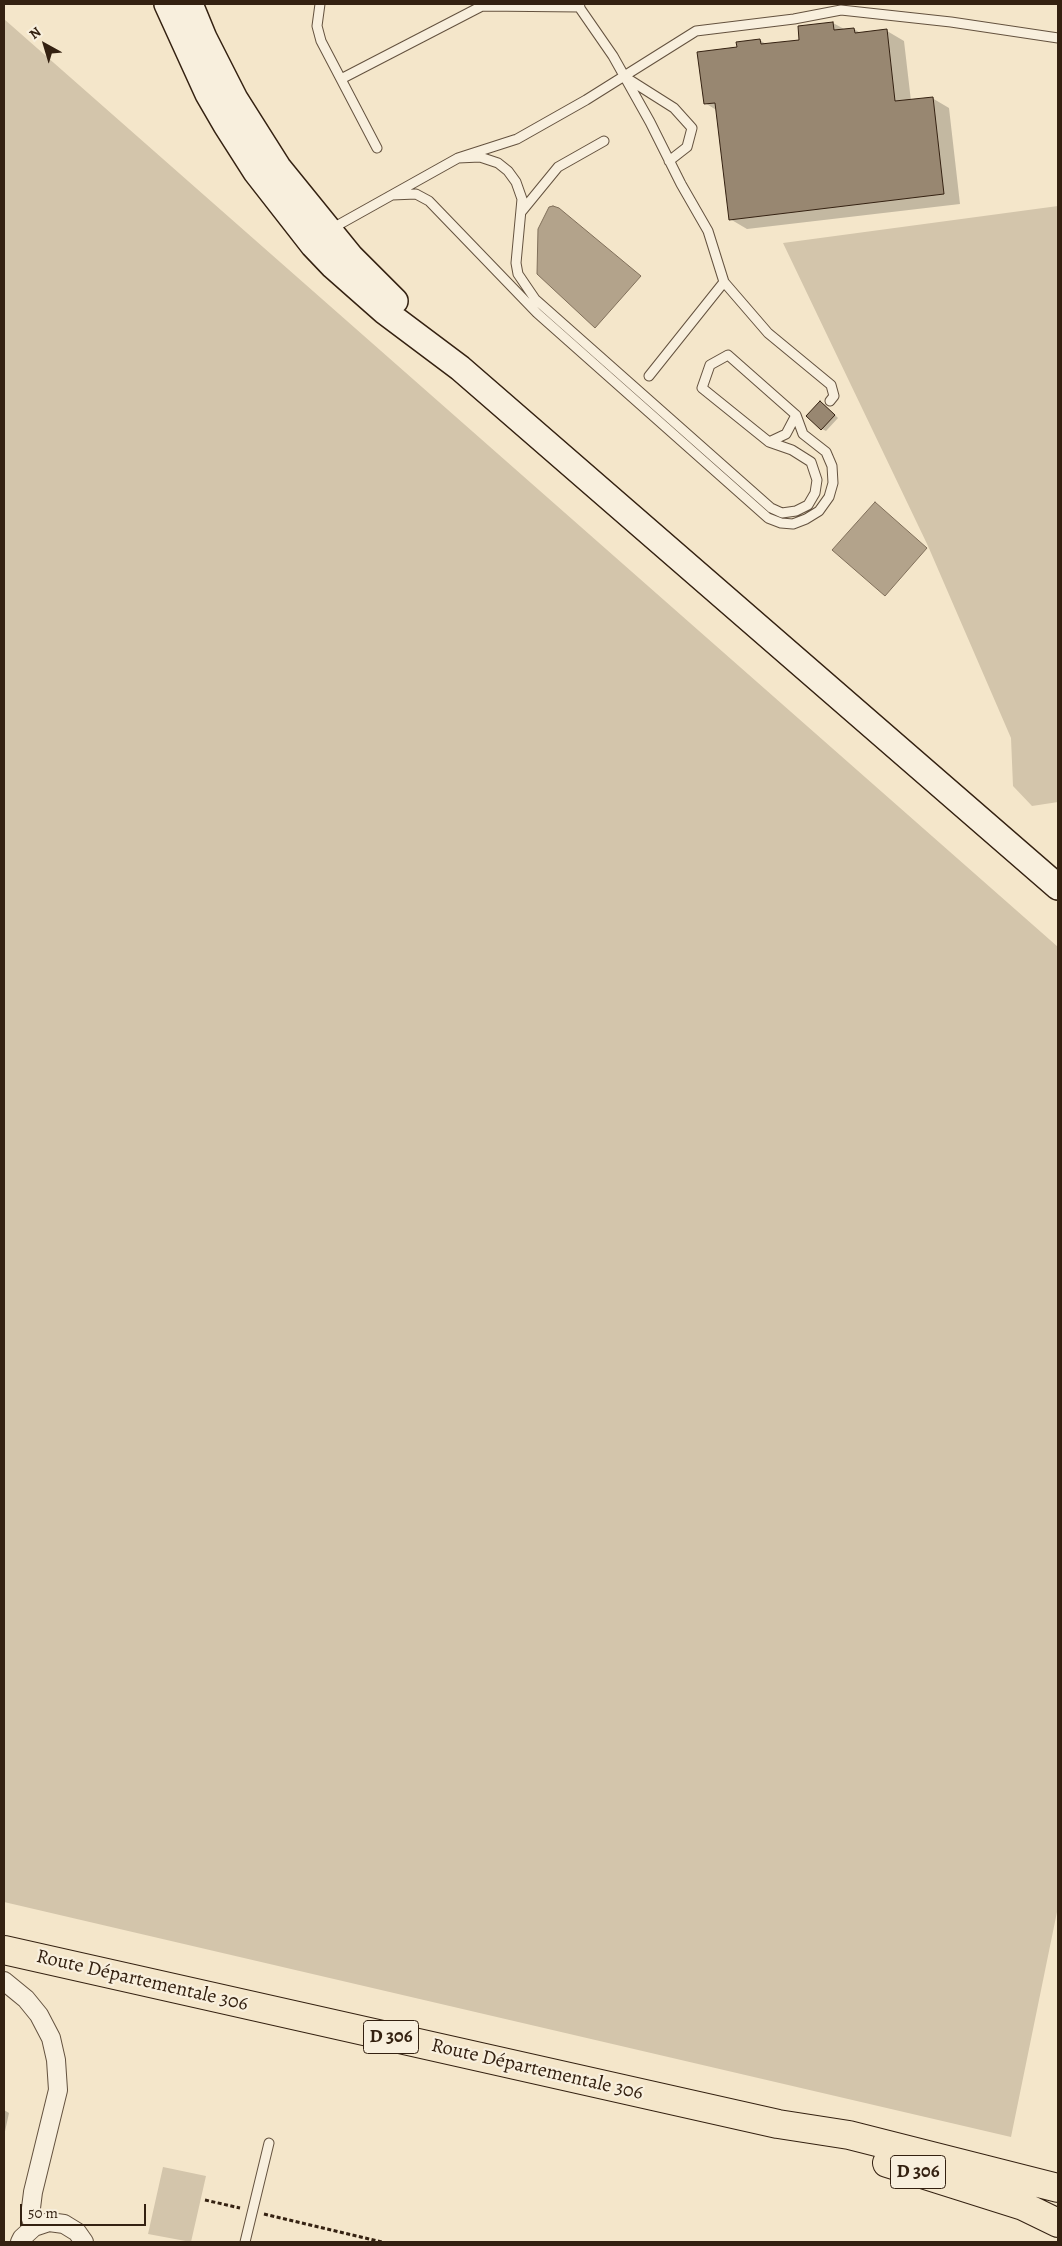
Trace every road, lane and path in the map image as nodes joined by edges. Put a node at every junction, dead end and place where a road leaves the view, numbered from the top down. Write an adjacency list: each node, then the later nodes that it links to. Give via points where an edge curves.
1 (167, 4): 14 (main road, via 188,53 226,125 256,172)
2 (190, 4): 15 (main road, via 235,99 278,167)
3 (320, 4): 7 (lane, via 317,26 321,41)
4 (579, 6): 6 (lane); 7 (lane, via 482,6)
5 (1058, 38): 6 (lane, via 841,10 696,31)
6 (624, 76): 10 (lane, via 517,139); 11 (lane); 11 (lane, via 674,108 692,128 687,147)
7 (341, 79): 9 (lane)
8 (604, 141): 13 (lane, via 558,167)
9 (377, 148)
10 (458, 158): 12 (lane); 13 (lane, via 480,157 503,167 520,189)
11 (669, 161): 16 (lane, via 708,231)
12 (392, 195): 15 (lane); 20 (lane, via 416,194 429,201 537,313 768,518 793,524 819,511 829,498 833,484 832,466 826,452 803,434)
13 (522, 212): 21 (lane, via 516,263 518,274 535,300 771,508 782,513 808,505 815,493 817,480 811,462 792,450)
14 (298, 226): 15 (main road); 17 (main road, via 348,281)
15 (328, 230): 17 (main road)
16 (724, 282): 18 (lane); 19 (lane, via 768,333 831,385 834,396)
17 (460, 368): 22 (main road)
18 (649, 376)
19 (830, 401)
20 (796, 415): 21 (lane, via 786,434); 21 (lane, via 728,355 710,365 702,388)
21 (769, 442)
22 (1058, 887)
23 (4, 1950): 25 (main road, Route Départementale 306 / D 306)
24 (4, 1981): 31 (street, via 26,1999 39,2016 51,2038 56,2060 58,2090 33,2192 30,2216)
25 (778, 2124): 27 (main road, Route Départementale 306 / D 306, via 849,2135); 30 (main road, Route Départementale 306 / D 306, via 830,2148 930,2175 1023,2206)
26 (269, 2143): 29 (lane)
27 (1058, 2188)
28 (205, 2200): 29 (path)
29 (252, 2211): 34 (lane); 35 (path)
30 (1058, 2223)
31 (34, 2227): 32 (street); 33 (street, via 48,2222 64,2224 77,2232)
32 (20, 2242)
33 (84, 2242)
34 (245, 2242)
35 (382, 2242)

